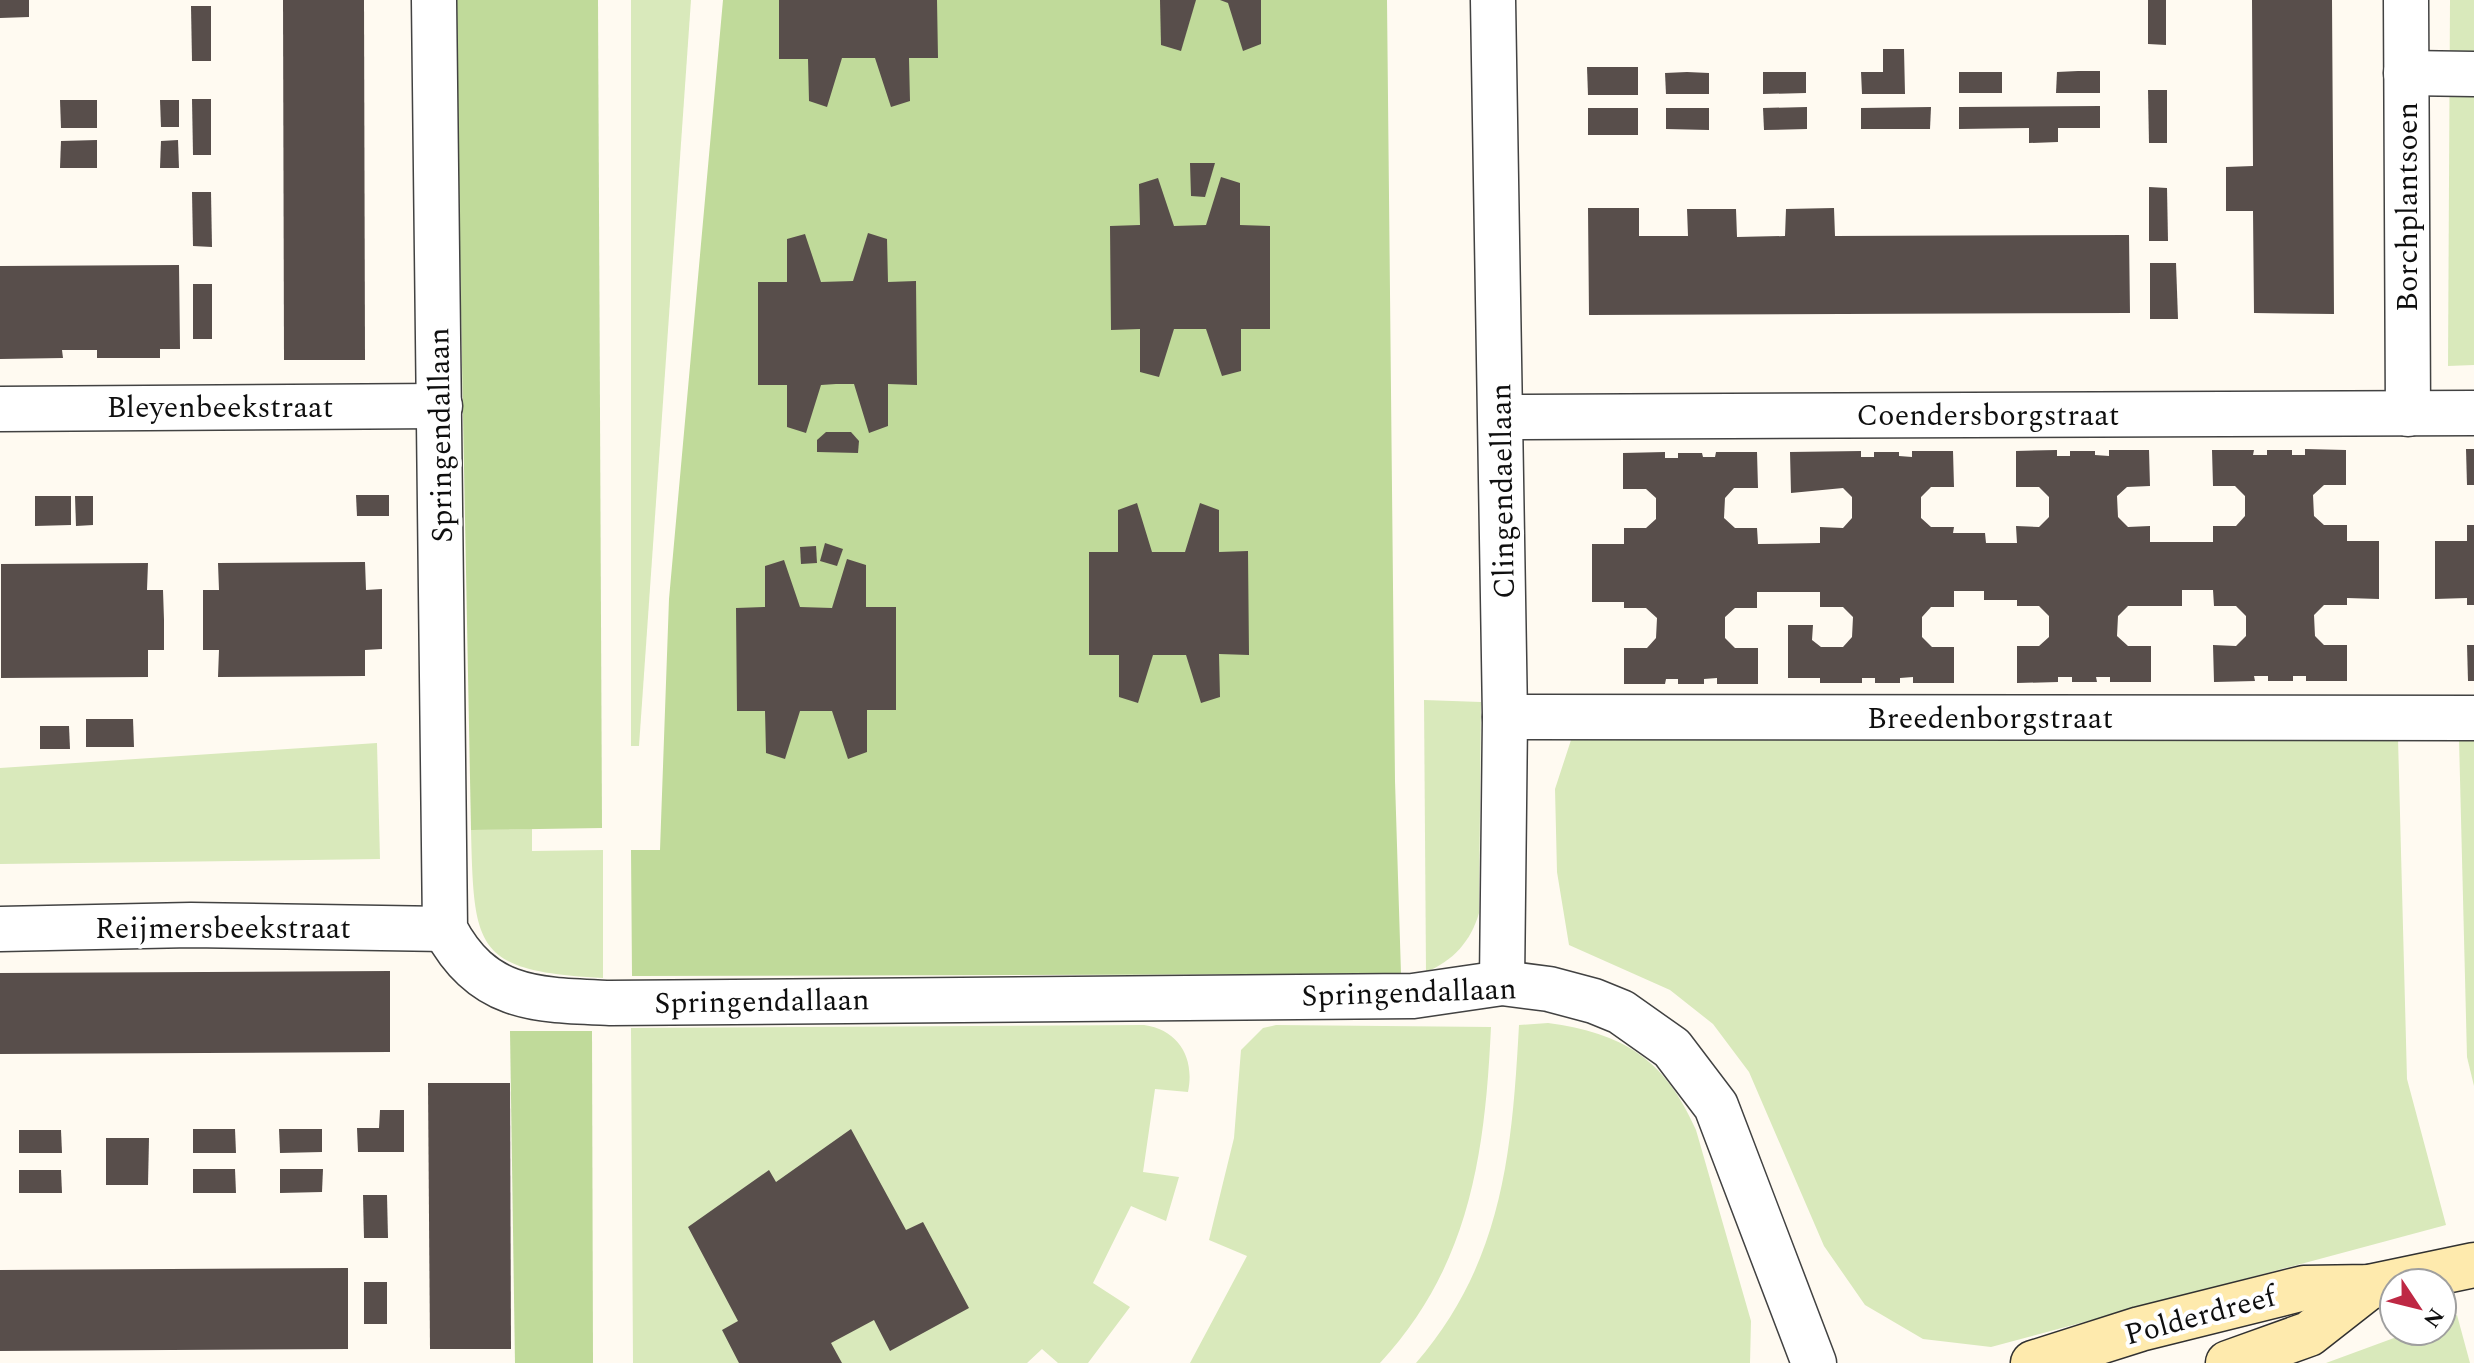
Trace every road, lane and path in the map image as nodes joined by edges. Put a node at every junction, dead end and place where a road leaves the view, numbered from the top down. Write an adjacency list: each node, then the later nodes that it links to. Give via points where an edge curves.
1 (434, 0): 6 (street, Springendallaan)
2 (1493, 0): 10 (street, Clingendaellaan)
3 (2406, 0): 4 (street, Borchplantsoen)
4 (2406, 73): 5 (street); 9 (street, Borchplantsoen)
5 (2474, 74)
6 (440, 406): 7 (street, Bleyenbeekstraat); 14 (street, Springendallaan)
7 (0, 409)
8 (2474, 413): 9 (street, Coendersborgstraat)
9 (2408, 414): 10 (street, Coendersborgstraat)
10 (1501, 417): 11 (street, Clingendaellaan)
11 (1505, 717): 12 (street, Breedenborgstraat); 15 (street, Clingendaellaan)
12 (2474, 718)
13 (0, 929): 14 (street, Reijmersbeekstraat)
14 (445, 929): 15 (street, Springendallaan, via 480,976 511,993 571,1002 1413,996)
15 (1502, 983): 18 (street, Springendallaan, via 1579,997 1621,1012 1672,1048 1693,1072 1732,1143)
16 (2474, 1265): 17 (main road, Polderdreef)
17 (2369, 1287): 19 (main road, Polderdreef, via 2304,1288 2140,1329); 20 (main road, Polderdreef, via 2309,1334)
18 (1814, 1363)
19 (2033, 1363)
20 (2228, 1363)

